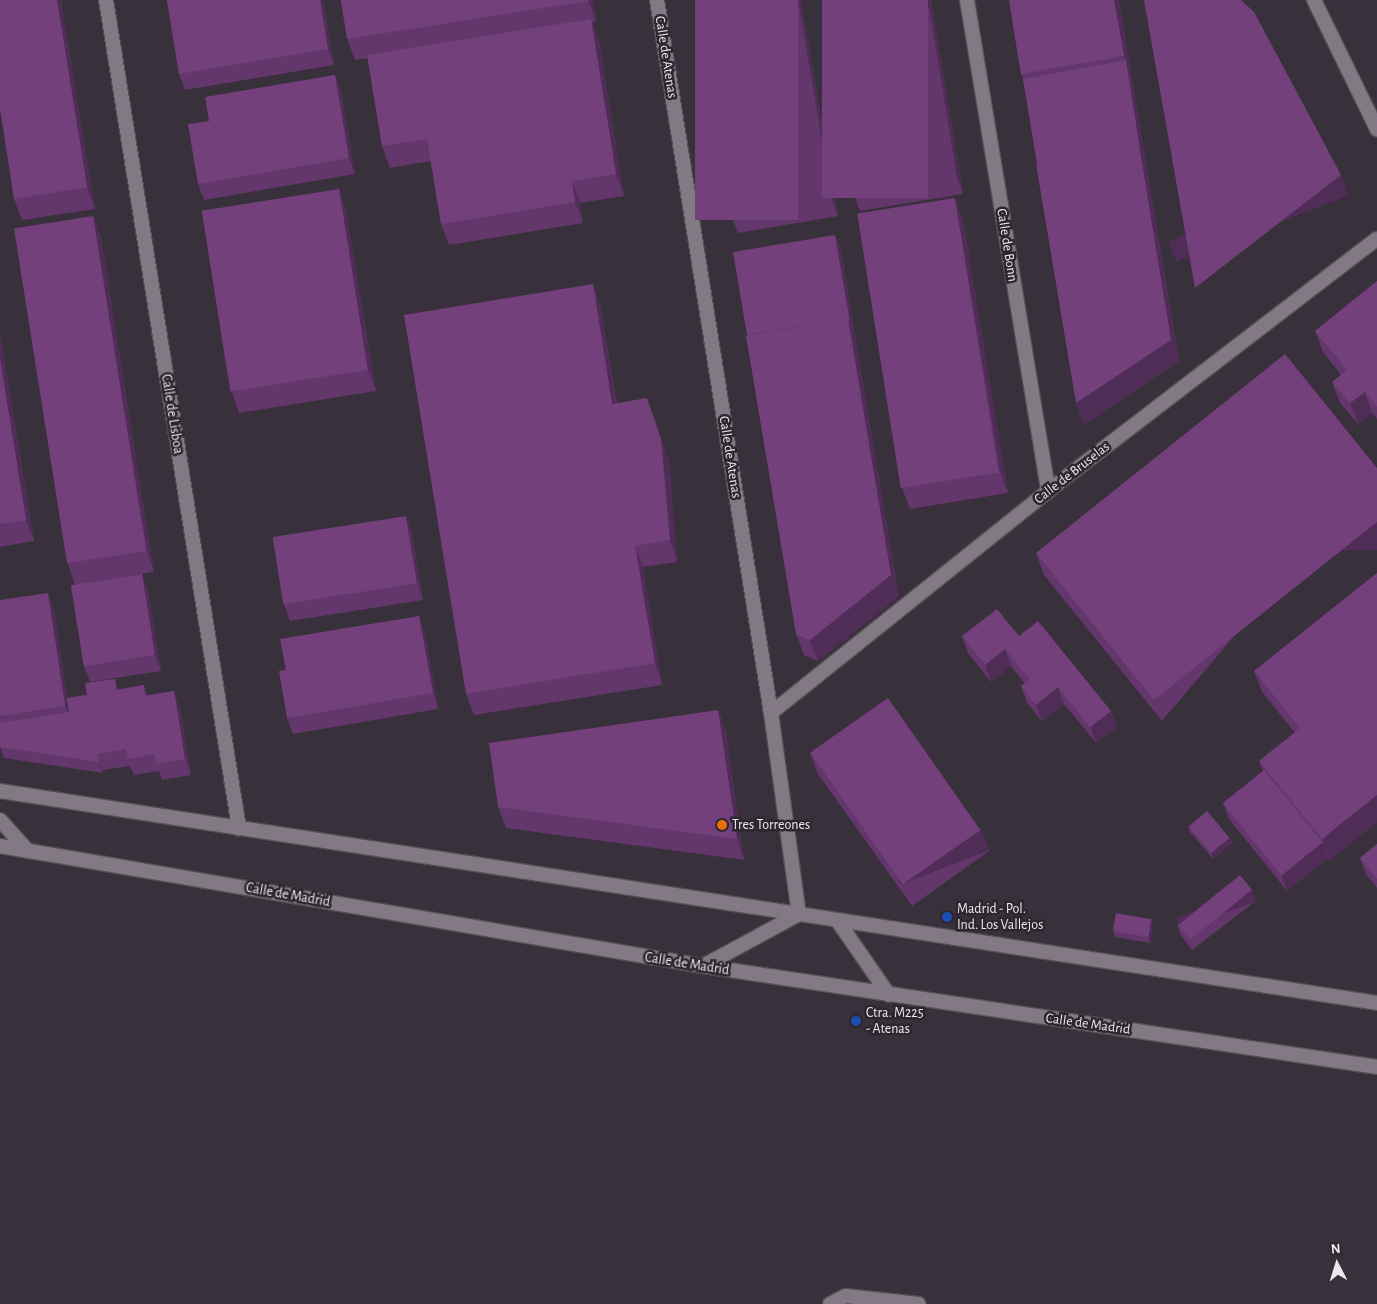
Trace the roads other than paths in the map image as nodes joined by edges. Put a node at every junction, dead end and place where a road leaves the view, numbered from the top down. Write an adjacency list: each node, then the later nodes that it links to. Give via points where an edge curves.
1 (106, 0): 11 (street, Calle de Lisboa)
2 (657, 0): 8 (street, Calle de Atenas)
3 (967, 0): 7 (street, Calle de Bonn)
4 (1314, 0): 5 (street)
5 (1377, 129)
6 (1377, 240): 7 (street, Calle de Bruselas)
7 (1048, 491): 8 (street, Calle de Bruselas)
8 (771, 713): 14 (street, Calle de Atenas)
9 (0, 791): 11 (street)
10 (0, 820): 13 (street)
11 (239, 828): 14 (street)
12 (0, 846): 13 (street, Calle de Madrid)
13 (28, 851): 16 (street, Calle de Madrid)
14 (799, 914): 15 (street); 16 (street)
15 (837, 920): 17 (street); 18 (street)
16 (703, 966): 17 (street, Calle de Madrid)
17 (889, 995): 19 (street, Calle de Madrid)
18 (1377, 1002)
19 (1377, 1067)
20 (830, 1304): 21 (street, via 846,1296)
21 (919, 1304)

